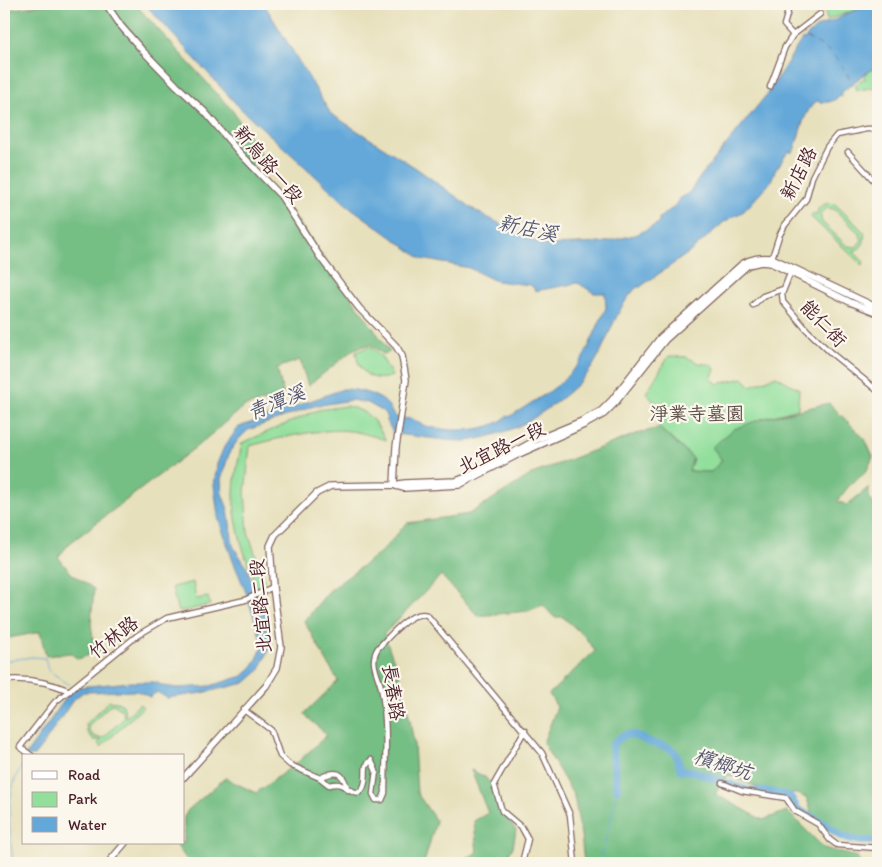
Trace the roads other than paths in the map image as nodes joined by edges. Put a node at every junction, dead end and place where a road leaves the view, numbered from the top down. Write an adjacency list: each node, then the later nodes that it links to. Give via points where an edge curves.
1 (106, 4): 17 (main road, 新烏路一段, via 142,50 205,112 281,196 320,257 402,356 405,375)
2 (785, 4): 4 (street, via 788,11 784,25)
3 (820, 14): 4 (street)
4 (794, 35): 5 (street, via 785,47)
5 (770, 86)
6 (878, 129): 10 (street, 新店路, via 837,135 827,147 812,177 806,199 785,225)
7 (848, 152): 8 (street)
8 (876, 179): 9 (street)
9 (878, 185)
10 (771, 261): 11 (main road); 17 (main road, 北宜路一段, via 748,266 697,310 665,340 616,403 598,418 459,485 404,488)
11 (791, 270): 12 (street); 14 (main road); 15 (main road, via 850,302)
12 (783, 289): 13 (street, via 763,296); 16 (street, 能仁街, via 784,302 810,333)
13 (753, 305)
14 (878, 308)
15 (878, 313)
16 (878, 391)
17 (394, 485): 18 (main road, 北宜路二段, via 331,486 317,493 284,525 270,546)
18 (273, 587): 20 (street, 竹林路, via 245,600 156,623); 21 (main road, 北宜路二段, via 280,660 266,686)
19 (4, 680): 20 (street, via 55,684)
20 (70, 691): 23 (street, 竹林路, via 55,702 20,747)
21 (244, 710): 24 (main road, 北宜路二段); 25 (street, via 272,730 280,756 290,765)
22 (525, 730): 27 (street, 長春路, via 432,618 416,614 391,634 374,654 384,706 384,798 376,800 373,794 376,771 371,760 366,766 360,791); 31 (street, via 494,784 502,811 522,828 528,839); 32 (street, 長春路, via 542,753 570,815)
23 (29, 754)
24 (185, 776)
25 (320, 778): 27 (street, via 329,785 340,784); 27 (street, via 338,774 344,777)
26 (722, 783): 29 (street, via 742,791 786,798 794,811 818,824 837,845)
27 (348, 790)
28 (125, 844): 30 (main road)
29 (878, 848)
30 (108, 863)
31 (522, 863)
32 (575, 863)

